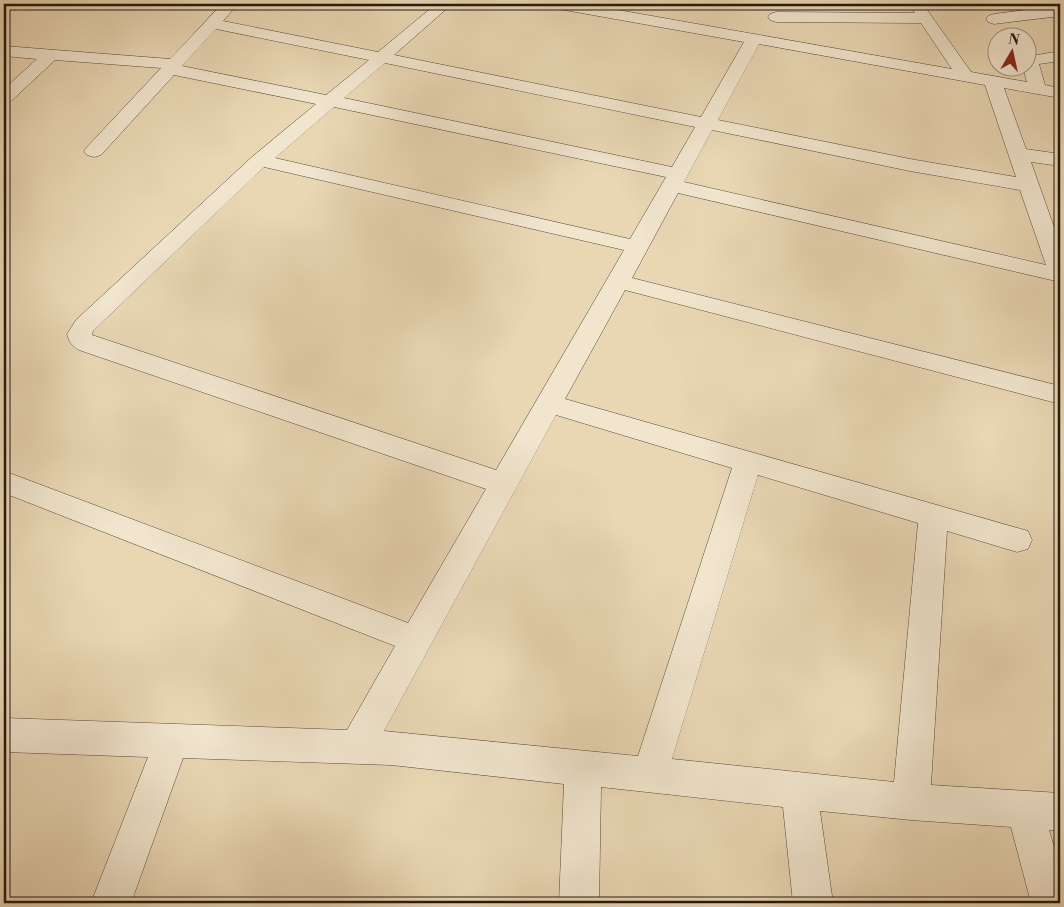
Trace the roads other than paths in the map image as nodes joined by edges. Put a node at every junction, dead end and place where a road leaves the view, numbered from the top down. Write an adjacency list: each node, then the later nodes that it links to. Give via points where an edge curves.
1 (230, 4): 9 (street)
2 (445, 4): 15 (street)
3 (559, 4): 10 (street)
4 (916, 4): 7 (street)
5 (1060, 11): 8 (street)
6 (775, 14): 7 (street); 10 (street); 11 (street)
7 (926, 18): 17 (street)
8 (994, 19)
9 (212, 23): 15 (street); 16 (street)
10 (752, 27): 11 (street); 23 (street)
11 (788, 45): 17 (street)
12 (4, 51): 13 (street)
13 (51, 55): 16 (street); 21 (street)
14 (1060, 56): 19 (street, via 1030,60)
15 (380, 57): 22 (street); 23 (street)
16 (172, 67): 22 (street); 24 (street)
17 (966, 77): 18 (street)
18 (993, 82): 19 (street); 25 (street)
19 (1037, 89): 20 (street)
20 (1060, 93)
21 (4, 98)
22 (330, 101): 26 (street); 28 (street)
23 (707, 123): 28 (street); 29 (street, via 910,165)
24 (94, 151)
25 (1018, 154): 27 (street); 29 (street)
26 (260, 160): 30 (street); 37 (street, via 84,326 79,334 81,340)
27 (1060, 160)
28 (675, 180): 30 (street); 31 (street)
29 (1029, 185): 31 (street)
30 (637, 247): 32 (street)
31 (1060, 274)
32 (617, 282): 33 (street); 34 (street)
33 (1060, 394)
34 (549, 404): 35 (street); 37 (street)
35 (748, 462): 38 (street); 45 (street)
36 (4, 482): 40 (street)
37 (504, 484): 40 (street)
38 (933, 516): 39 (street); 47 (street)
39 (1017, 540)
40 (416, 640): 43 (street)
41 (4, 734): 42 (street)
42 (172, 740): 43 (street); 49 (street)
43 (356, 747): 44 (street)
44 (583, 767): 45 (street); 50 (street)
45 (650, 774): 46 (street)
46 (799, 789): 47 (street); 51 (street)
47 (911, 802): 48 (street)
48 (1042, 811): 52 (street)
49 (111, 903)
50 (579, 903)
51 (813, 903)
52 (1051, 903)

